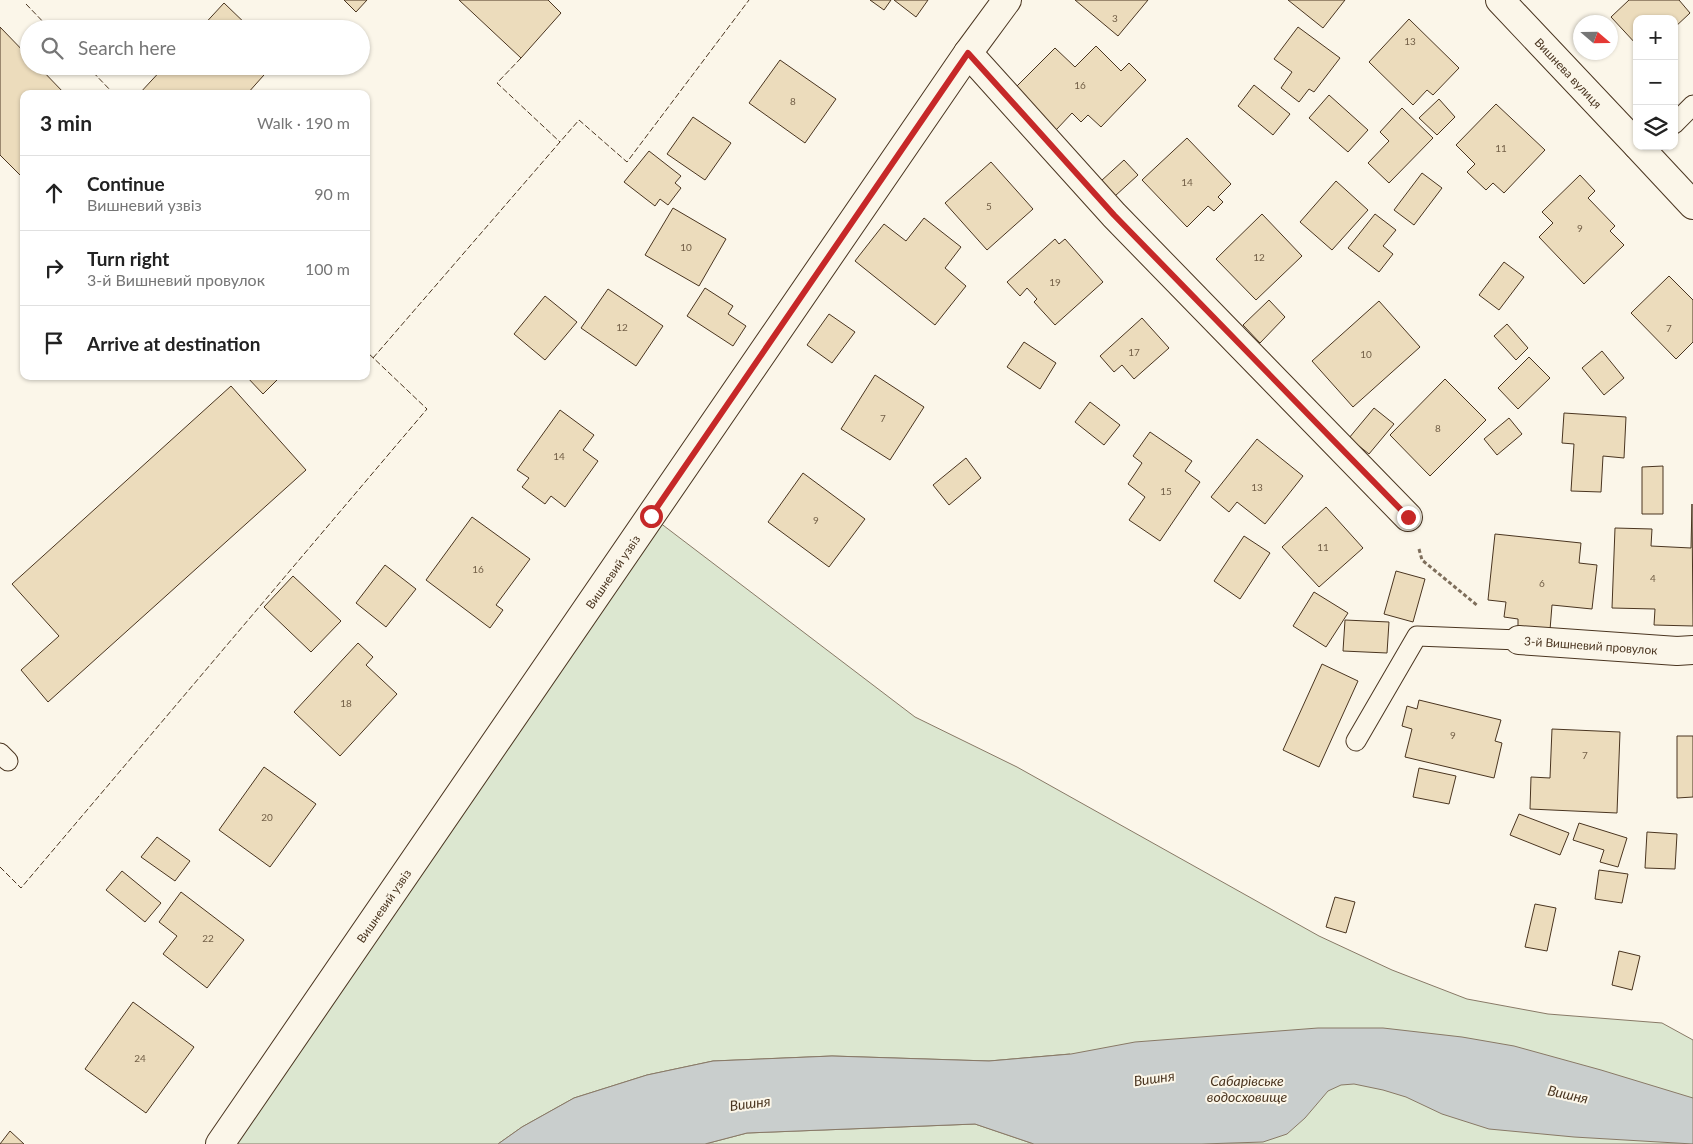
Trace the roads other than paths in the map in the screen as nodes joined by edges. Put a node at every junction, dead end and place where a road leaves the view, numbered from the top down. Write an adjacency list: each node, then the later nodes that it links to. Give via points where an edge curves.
1 (1007, 0): 3 (street, Вишневий узвіз)
2 (1500, 0): 6 (street, Вишнева вулиця)
3 (968, 53): 9 (street, via 1114,215); 13 (street, Вишневий узвіз)
4 (1693, 105): 5 (lane)
5 (1678, 120)
6 (1633, 138)
7 (1645, 150): 8 (street, Вишнева вулиця)
8 (1693, 205)
9 (1408, 517)
10 (1520, 640): 11 (street, 3-й Вишневий провулок); 12 (lane, via 1417,636)
11 (1693, 650)
12 (1356, 741)
13 (220, 1144)

